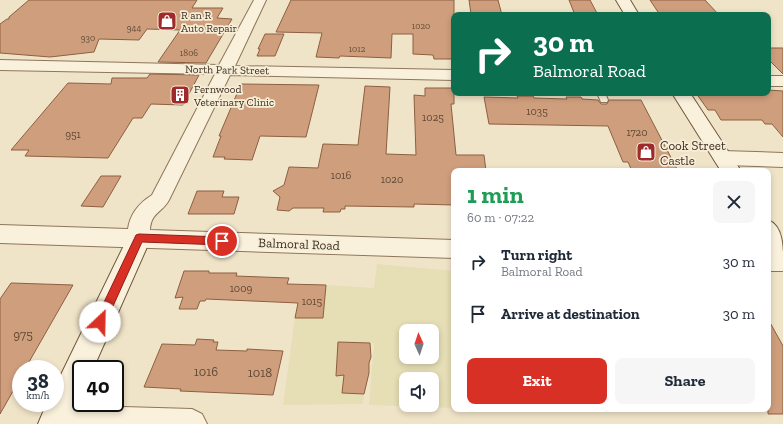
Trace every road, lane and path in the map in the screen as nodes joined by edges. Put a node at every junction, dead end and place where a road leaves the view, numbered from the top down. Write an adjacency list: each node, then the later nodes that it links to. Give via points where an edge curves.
1 (259, 0): 5 (street)
2 (623, 0): 3 (main road)
3 (630, 12)
4 (0, 65): 5 (street, North Park Street)
5 (223, 70): 6 (street, North Park Street); 14 (street, via 159,200 148,207 140,222)
6 (451, 75)
7 (771, 81): 8 (street)
8 (783, 81)
9 (684, 96): 11 (main road)
10 (783, 160): 11 (street)
11 (727, 165)
12 (0, 234): 14 (street, Balmoral Road)
13 (771, 234): 16 (main road)
14 (139, 238): 15 (street, Balmoral Road); 19 (main road)
15 (451, 249)
16 (783, 253)
17 (771, 261): 18 (street)
18 (783, 261)
19 (54, 422): 20 (street)
20 (184, 424): 21 (street)
21 (192, 424)

